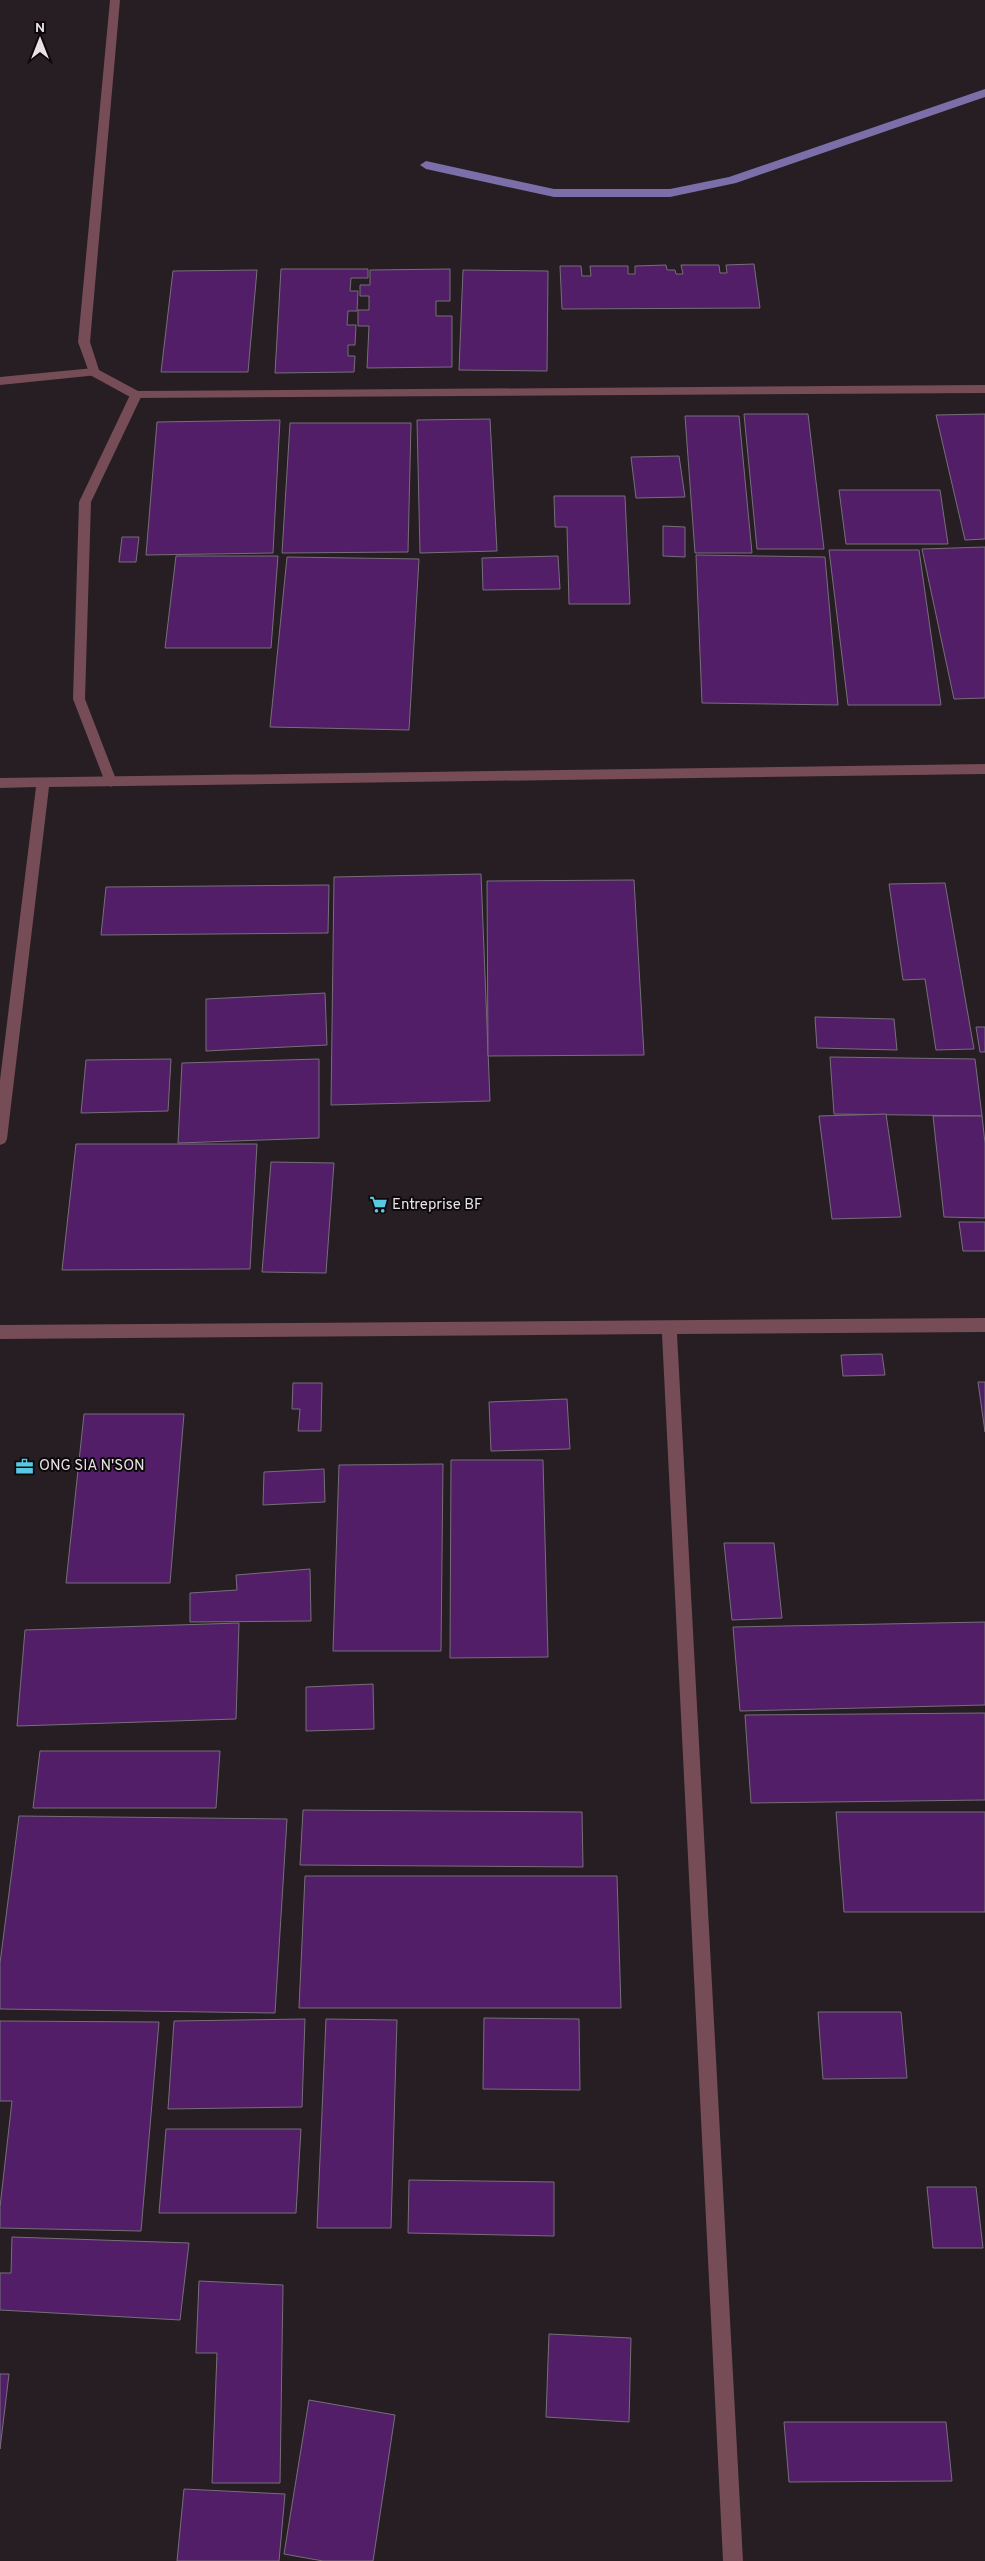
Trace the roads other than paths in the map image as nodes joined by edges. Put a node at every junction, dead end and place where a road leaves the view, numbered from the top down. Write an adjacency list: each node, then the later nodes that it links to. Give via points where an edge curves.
1 (115, 0): 2 (street, via 84,342)
2 (94, 372): 3 (street); 5 (street)
3 (0, 381)
4 (985, 389): 5 (street)
5 (136, 395): 7 (street, via 85,502 79,699)
6 (985, 769): 7 (street)
7 (111, 782): 9 (street)
8 (0, 783): 9 (street)
9 (43, 783): 10 (street)
10 (0, 1139)
11 (985, 1326): 12 (street)
12 (669, 1327): 13 (street); 14 (street)
13 (0, 1332)
14 (734, 2561)

